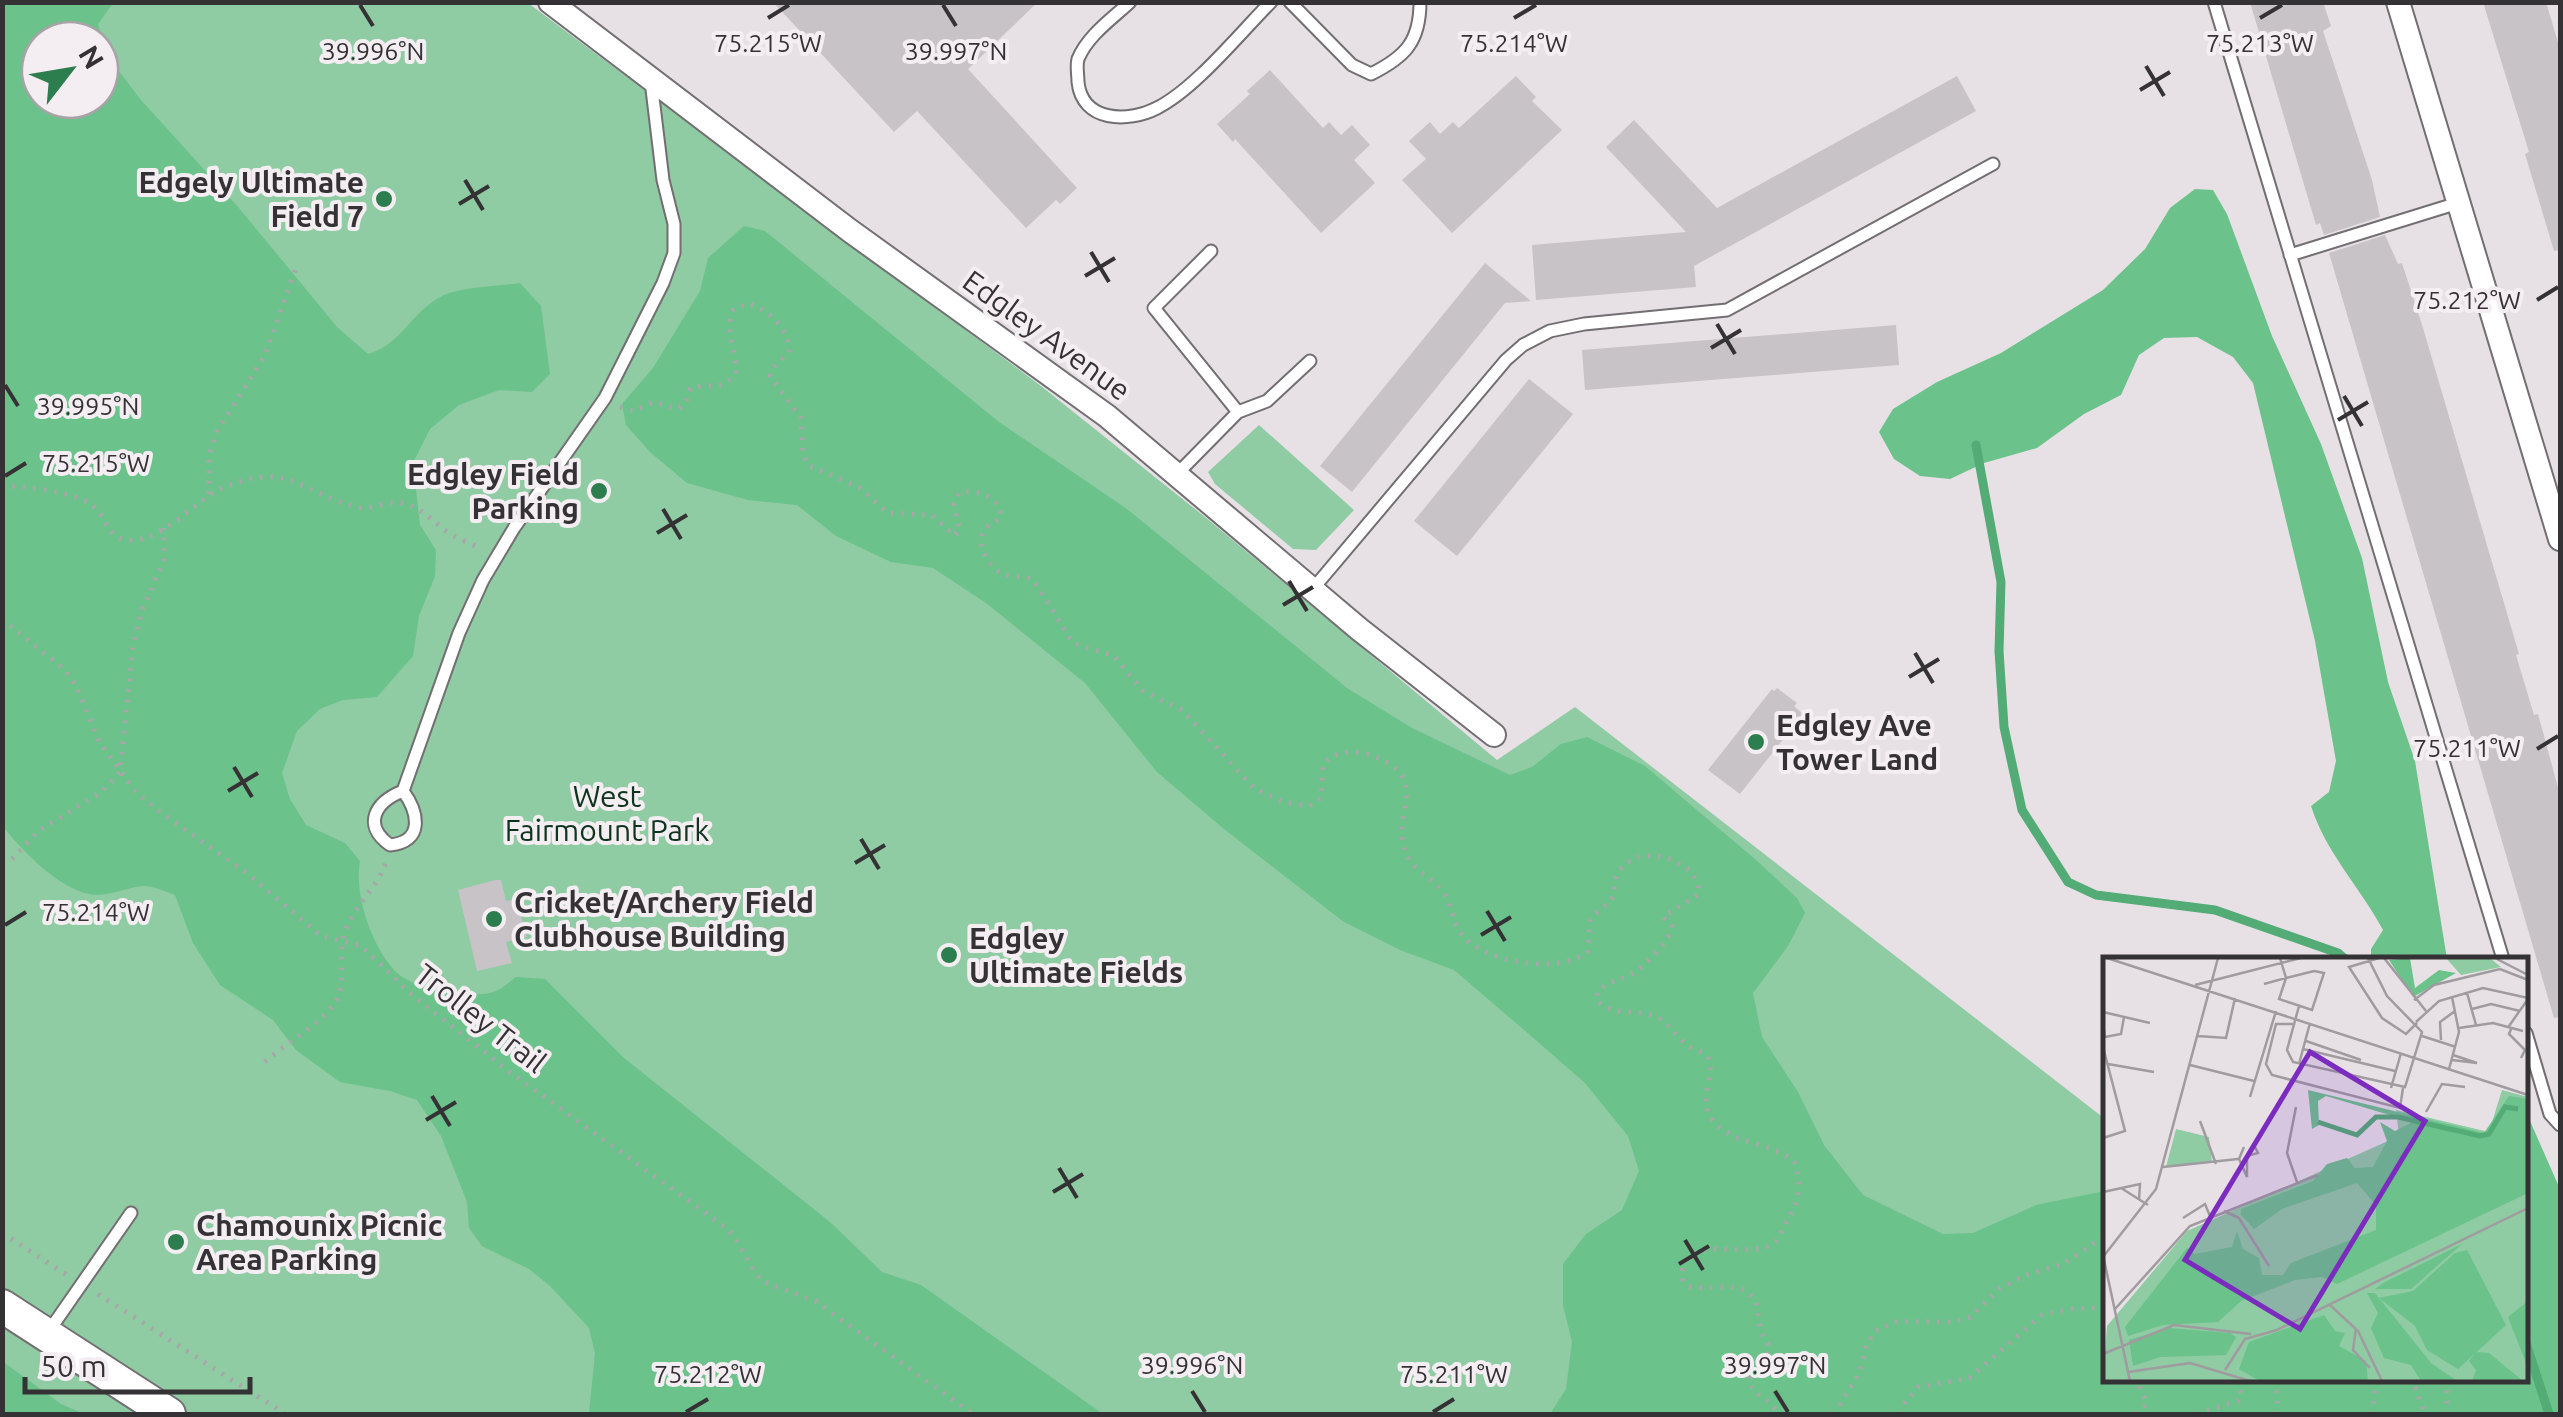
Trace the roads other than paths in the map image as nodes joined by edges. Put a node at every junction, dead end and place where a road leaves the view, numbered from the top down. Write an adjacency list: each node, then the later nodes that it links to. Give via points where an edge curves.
1 (550, 2): 8 (street, Edgley Avenue)
2 (1130, 2): 3 (lane, via 1091,37 1076,62 1079,92 1105,116 1154,110 1177,96)
3 (1271, 2)
4 (1290, 2): 5 (lane, via 1352,65 1371,74 1407,50 1420,27)
5 (1420, 2)
6 (2214, 2): 12 (lane)
7 (2398, 2): 10 (street)
8 (651, 81): 15 (street, Edgley Avenue); 19 (lane, via 674,253 605,398 496,554 459,634)
9 (1993, 164): 17 (lane, via 1727,310 1584,324 1523,345)
10 (2459, 203): 12 (lane); 16 (street)
11 (1211, 251): 14 (lane, via 1154,308)
12 (2290, 255): 20 (lane)
13 (1310, 360): 14 (lane, via 1267,401)
14 (1238, 412): 15 (lane)
15 (1178, 473): 17 (street, Edgley Avenue)
16 (2560, 538)
17 (1312, 590): 18 (street, Edgley Avenue)
18 (1494, 735)
19 (403, 791): 19 (lane, via 373,816 374,828 390,845 410,839 416,828 413,804)
20 (2502, 957)
21 (2528, 1040): 22 (lane, via 2550,1114)
22 (2560, 1125)
23 (131, 1213): 25 (lane)
24 (2, 1306): 25 (street)
25 (46, 1335): 26 (street)
26 (170, 1414)

